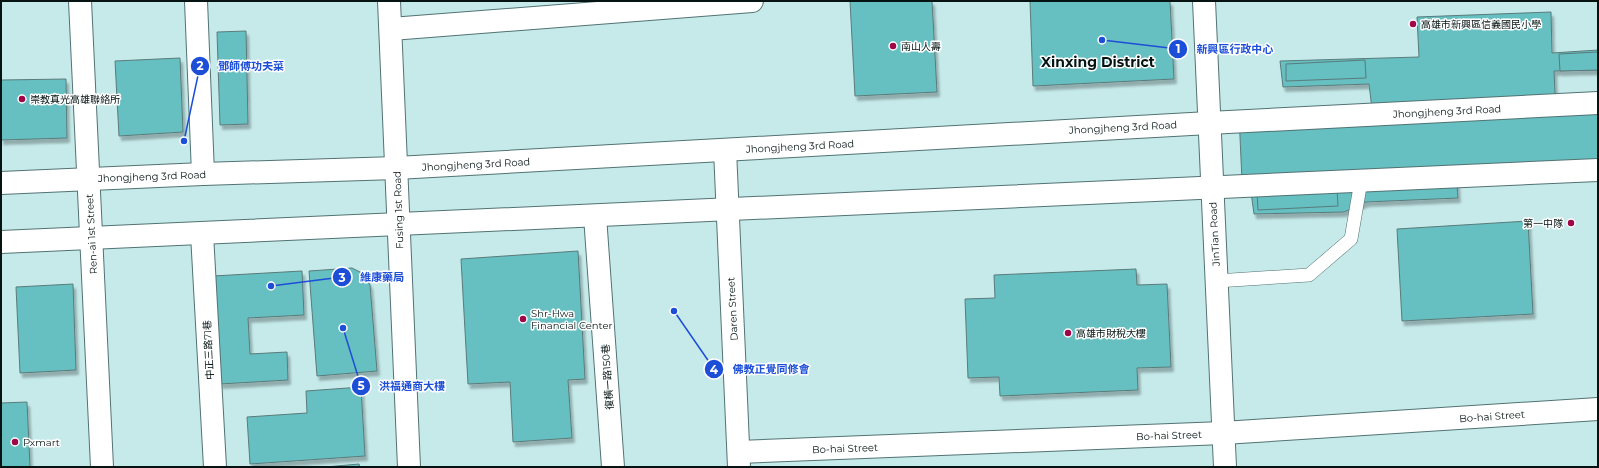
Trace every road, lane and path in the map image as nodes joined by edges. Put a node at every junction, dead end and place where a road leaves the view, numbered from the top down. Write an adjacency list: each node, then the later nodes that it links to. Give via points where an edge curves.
1 (80, 1): 13 (street, Ren-ai 1st Street)
2 (196, 1): 12 (street)
3 (389, 1): 6 (street, Fusing 1st Road)
4 (752, 1): 6 (street)
5 (1204, 1): 8 (street, JinTian Road)
6 (391, 29): 10 (street, Fusing 1st Road)
7 (1598, 103): 8 (street, Jhongjheng 3rd Road)
8 (1209, 123): 9 (street, Jhongjheng 3rd Road); 16 (street, JinTian Road)
9 (725, 150): 10 (street, Jhongjheng 3rd Road); 17 (street, Daren Street)
10 (396, 168): 12 (street, Jhongjheng 3rd Road); 19 (street, Fusing 1st Road)
11 (1598, 170): 14 (street)
12 (203, 174): 13 (street, Jhongjheng 3rd Road)
13 (88, 179): 15 (street, Jhongjheng 3rd Road); 21 (street, Ren-ai 1st Street)
14 (1361, 181): 16 (street); 23 (lane, via 1352,239 1309,275)
15 (1, 184)
16 (1212, 188): 17 (street); 23 (street, JinTian Road)
17 (728, 209): 18 (street); 26 (street, Daren Street)
18 (595, 216): 19 (street); 30 (street, 復橫一路150巷)
19 (398, 225): 20 (street); 29 (street, Fusing 1st Road)
20 (202, 234): 21 (street); 28 (street, 中正三路71巷)
21 (91, 239): 22 (street); 27 (street, Ren-ai 1st Street)
22 (1, 242)
23 (1216, 281): 25 (street, JinTian Road)
24 (1598, 409): 25 (street, Bo-hai Street)
25 (1223, 433): 26 (street, Bo-hai Street); 31 (street, JinTian Road)
26 (739, 460)
27 (102, 467)
28 (215, 467)
29 (409, 467)
30 (613, 467)
31 (1225, 467)

